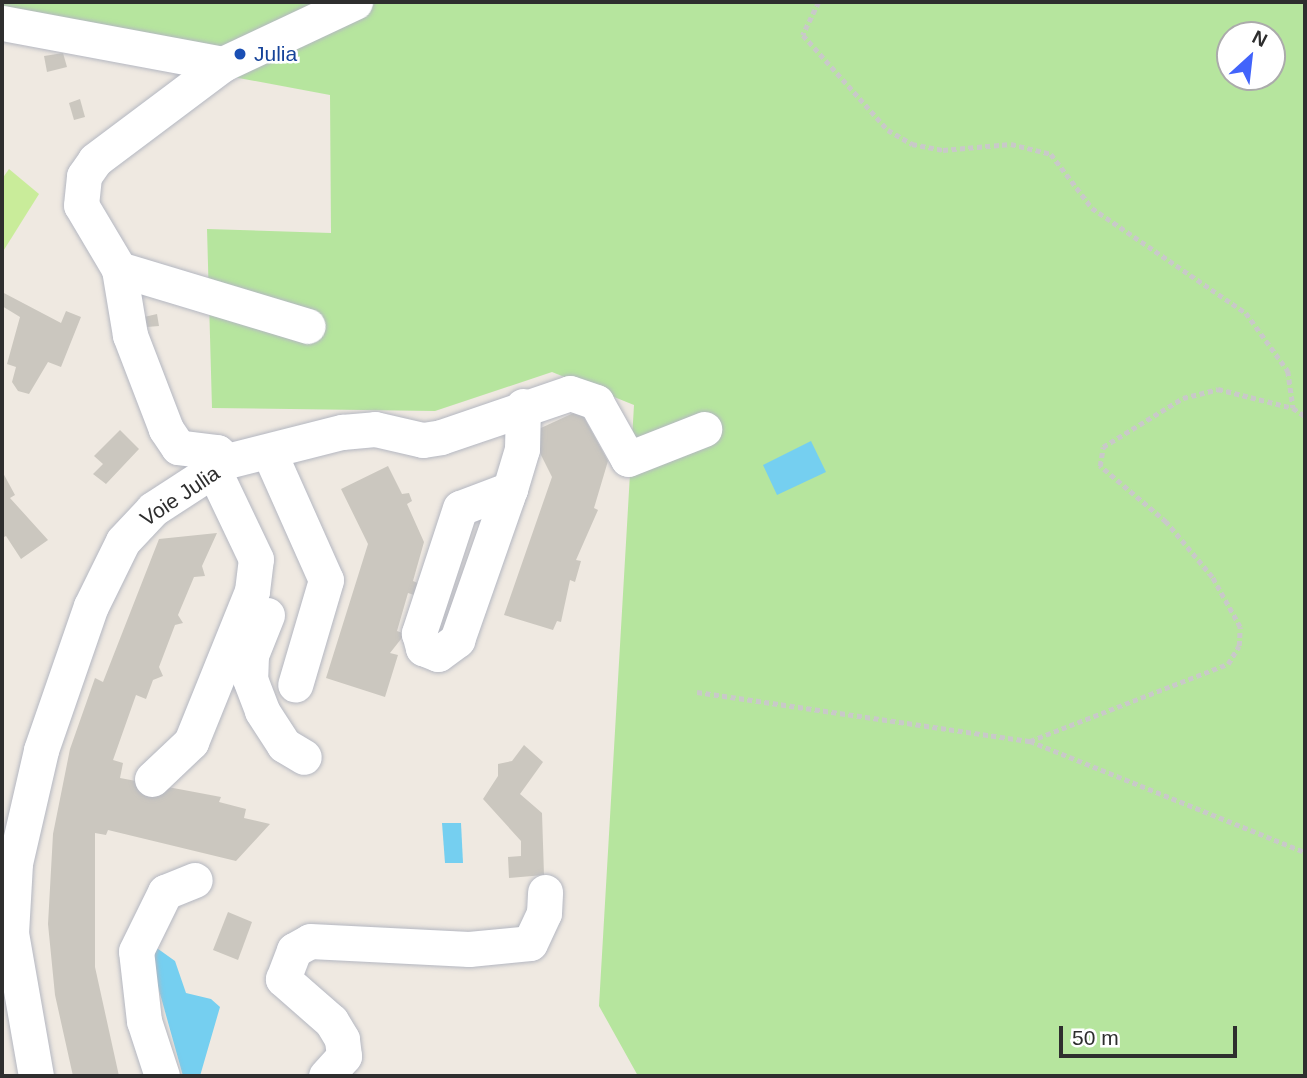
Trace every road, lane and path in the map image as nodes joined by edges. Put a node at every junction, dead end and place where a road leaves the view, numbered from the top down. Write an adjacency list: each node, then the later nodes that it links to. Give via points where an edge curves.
1 (355, 2): 4 (street, Voie Julia)
2 (819, 2): 8 (path, via 803,34 888,130 912,144 943,150 1011,144 1051,154 1092,208 1246,313 1288,371)
3 (2, 23): 4 (street)
4 (223, 64): 5 (street, Voie Julia, via 95,160 84,176 82,205)
5 (119, 269): 6 (street); 12 (street, Voie Julia, via 131,335 166,429 178,447 217,452)
6 (308, 326)
7 (523, 406): 10 (street, via 570,393 596,402 628,458); 11 (street, via 441,437 423,440 375,429 300,438); 13 (street, via 522,449)
8 (1293, 408): 9 (path); 17 (path, via 1218,389 1183,398 1103,447 1100,466 1166,522 1212,577 1240,627 1239,646 1228,664)
9 (1305, 416)
10 (704, 429)
11 (269, 452): 12 (street); 15 (street, via 326,580)
12 (221, 466): 14 (street); 23 (street, Voie Julia, via 153,509 122,541 91,606 41,750 15,863 11,933)
13 (510, 489)
14 (256, 559): 18 (street, via 270,585 250,679 262,711 284,745); 19 (street, via 252,591 191,742)
15 (295, 685)
16 (697, 692): 17 (path)
17 (1030, 741): 20 (path)
18 (304, 757)
19 (152, 779)
20 (1305, 852)
21 (195, 880): 24 (street, via 165,892 136,951 144,1021)
22 (545, 892): 25 (street, via 544,913 530,943 468,949 310,941 294,950 283,979 331,1021 342,1039 344,1056)
23 (36, 1076)
24 (162, 1076)
25 (326, 1076)

